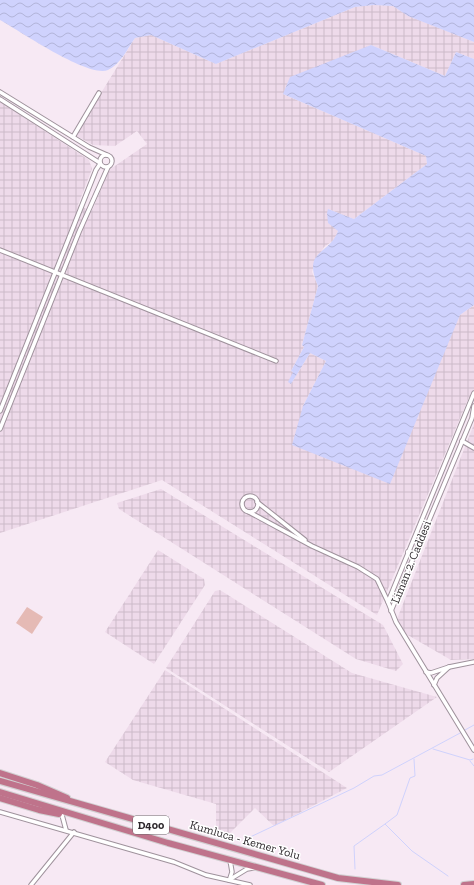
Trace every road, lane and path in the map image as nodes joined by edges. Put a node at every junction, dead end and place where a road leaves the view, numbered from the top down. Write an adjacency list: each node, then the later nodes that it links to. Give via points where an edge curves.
1 (0, 92): 4 (street)
2 (99, 93): 4 (street)
3 (0, 99): 6 (street)
4 (73, 137): 5 (street)
5 (107, 155): 6 (street, via 100,157); 7 (street, via 112,159)
6 (100, 164): 7 (street); 8 (street)
7 (108, 167): 9 (street)
8 (73, 229): 9 (street); 11 (street)
9 (79, 232): 12 (street)
10 (0, 250): 11 (street)
11 (55, 272): 12 (street); 17 (street)
12 (62, 275): 13 (street); 18 (street)
13 (276, 361)
14 (474, 393): 16 (street, Liman 2. Caddesi)
15 (474, 407): 16 (street); 19 (street, Liman 2. Caddesi)
16 (468, 408): 20 (street, Liman 2. Caddesi)
17 (0, 411)
18 (0, 429)
19 (462, 441): 21 (street, Liman 2. Caddesi); 22 (street)
20 (453, 443): 21 (street); 26 (street, Liman 2. Caddesi)
21 (460, 446): 27 (street, Liman 2. Caddesi)
22 (474, 448)
23 (257, 502): 24 (street, via 256,509); 24 (street, via 252,497 245,498 243,507); 25 (street)
24 (249, 512): 25 (street)
25 (312, 546): 28 (street, via 358,567 377,579)
26 (408, 552): 27 (street); 28 (street, Liman 2. Caddesi)
27 (415, 554): 29 (street, Liman 2. Caddesi)
28 (388, 602): 29 (street, Liman 2. Caddesi)
29 (391, 611): 32 (street)
30 (474, 662): 31 (street)
31 (449, 667): 32 (street, via 432,673); 33 (street, via 437,678)
32 (426, 672): 33 (street)
33 (434, 685): 34 (street)
34 (474, 750)
35 (0, 773): 39 (highway, Kumluca - Kemer Yolu / D400)
36 (0, 781): 39 (highway, Kumluca - Kemer Yolu / D400)
37 (0, 792): 42 (highway, D400)
38 (0, 798): 41 (highway, D400)
39 (88, 807): 52 (highway, Kumluca - Kemer Yolu / D400, via 338,878)
40 (0, 812): 43 (street)
41 (62, 815): 42 (highway, D400); 43 (street)
42 (90, 820): 45 (highway, D400)
43 (66, 830): 44 (street)
44 (74, 832): 47 (street, via 174,862 206,875); 49 (street)
45 (230, 860): 46 (highway, D400); 47 (street, via 232,872)
46 (254, 868): 47 (street, via 247,869); 51 (highway, D400)
47 (229, 880): 50 (street)
48 (474, 884): 53 (highway)
49 (31, 885)
50 (250, 885)
51 (322, 885)
52 (398, 885)
53 (464, 885)

